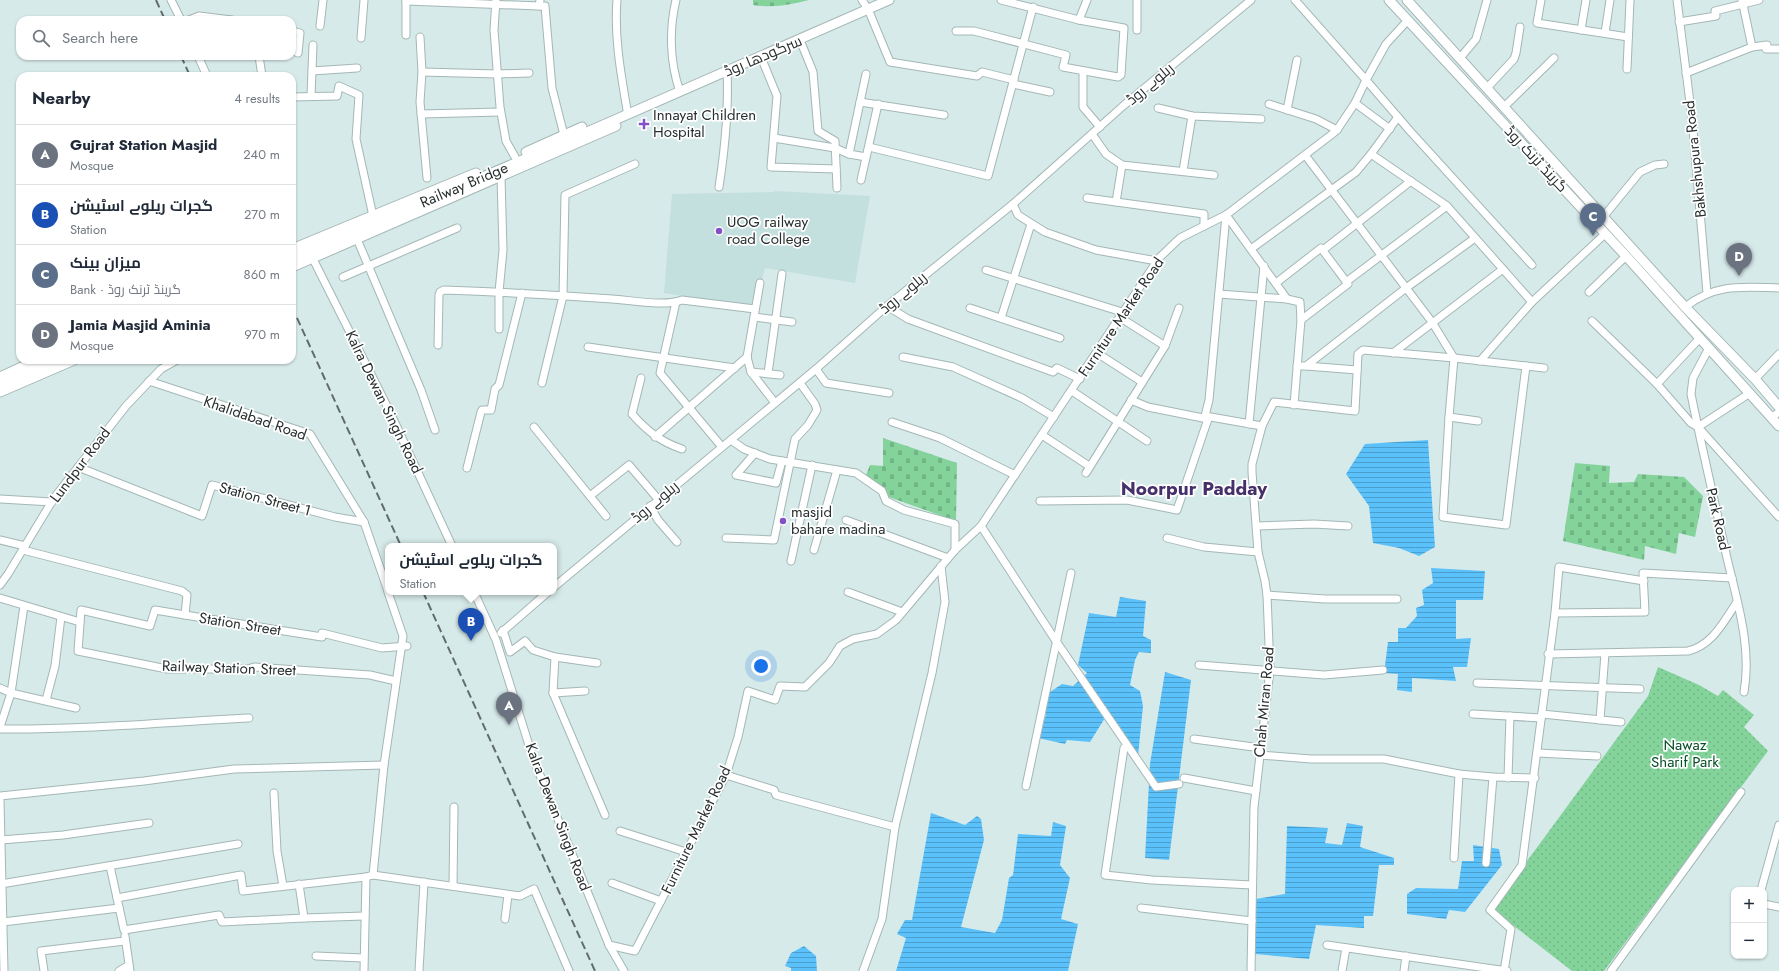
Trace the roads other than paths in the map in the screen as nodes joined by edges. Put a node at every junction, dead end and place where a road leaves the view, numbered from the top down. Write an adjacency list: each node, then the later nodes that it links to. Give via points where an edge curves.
1 (171, 0): 28 (street)
2 (323, 0): 32 (street)
3 (364, 0): 42 (street)
4 (617, 0): 80 (street, via 621,74)
5 (676, 0): 70 (street, via 671,42 673,73)
6 (862, 0): 27 (street)
7 (889, 0): 27 (main road, سرگودھا روڈ)
8 (1000, 0): 26 (street)
9 (1087, 0): 29 (street)
10 (1137, 0): 34 (street)
11 (1251, 0): 88 (street, ریلوے روڈ)
12 (1295, 0): 67 (street)
13 (1389, 0): 30 (main road, گرینڈ ٹرنک روڈ)
14 (1407, 0): 50 (main road, گرینڈ ٹرنک روڈ)
15 (1487, 0): 50 (street, via 1476,39)
16 (1541, 0): 35 (street, via 1537,23)
17 (1586, 0): 35 (street)
18 (1610, 0): 38 (street)
19 (1630, 0): 41 (street)
20 (1677, 0): 31 (street, Bakhshupura Road)
21 (1759, 0): 24 (street)
22 (406, 1): 23 (street); 39 (street)
23 (496, 2): 25 (street); 65 (street, via 494,30)
24 (1742, 2): 31 (street, via 1715,11 1716,16); 46 (street)
25 (540, 3): 92 (street, via 545,6 552,88)
26 (1033, 7): 29 (street); 44 (street)
27 (868, 9): 43 (main road, سرگودھا روڈ); 68 (street, via 890,62 977,76 982,72)
28 (179, 16)
29 (1079, 20): 59 (street, via 1124,28 1121,75 1118,77)
30 (1408, 20): 67 (street, Furniture Market Road, via 1386,44); 102 (main road, گرینڈ ٹرنک روڈ)
31 (1679, 22): 64 (street, Bakhshupura Road)
32 (320, 26)
33 (1520, 27): 69 (street, via 1514,59)
34 (1137, 30)
35 (1581, 30): 38 (street)
36 (956, 31): 44 (street, via 974,31)
37 (296, 32): 48 (street, via 300,33 298,53)
38 (1605, 34): 41 (street)
39 (406, 35)
40 (420, 37): 62 (street)
41 (1628, 37): 56 (street)
42 (361, 38)
43 (800, 40): 49 (main road, سرگودھا روڈ); 95 (street, via 812,72 818,129 835,141)
44 (1023, 44): 59 (street, via 1066,55 1062,66); 68 (street)
45 (313, 45): 57 (street)
46 (1752, 48): 47 (street, via 1767,45 1766,49); 64 (street)
47 (1779, 49)
48 (296, 52)
49 (761, 57): 58 (main road, سرگودھا روڈ); 93 (street, via 777,96)
50 (1460, 58): 69 (main road, گرینڈ ٹرنک روڈ)
51 (1554, 58): 78 (street)
52 (200, 60): 60 (street)
53 (260, 60): 61 (street)
54 (1297, 60): 81 (street)
55 (357, 68): 57 (street)
56 (1627, 69)
57 (312, 71): 72 (street)
58 (727, 71): 70 (main road, سرگودھا روڈ); 113 (street, via 727,138)
59 (1083, 71): 88 (street, via 1083,107)
60 (205, 72)
61 (261, 72)
62 (422, 72): 65 (street); 83 (street)
63 (529, 73): 65 (street)
64 (1686, 73): 155 (street, Bakhshupura Road)
65 (497, 74): 82 (street)
66 (866, 74): 74 (street)
67 (1366, 80): 75 (street, Furniture Market Road); 86 (street)
68 (1013, 82): 71 (street); 94 (street, via 988,176)
69 (1487, 88): 78 (main road, گرینڈ ٹرنک روڈ)
70 (680, 92): 80 (main road, سرگودھا روڈ)
71 (1050, 92)
72 (311, 96): 73 (street); 121 (street, via 337,96 339,86 359,95 356,139)
73 (296, 97)
74 (860, 102): 76 (street); 96 (street)
75 (1355, 103): 89 (street); 90 (street, Furniture Market Road)
76 (878, 104): 84 (street); 94 (street)
77 (1269, 104): 81 (street)
78 (1504, 107): 99 (main road, گرینڈ ٹرنک روڈ)
79 (1158, 108): 85 (street)
80 (632, 110): 92 (main road); 109 (main road, via 630,118 620,124); 134 (main road, Railway Bridge)
81 (1287, 110): 90 (street, via 1316,119)
82 (500, 112): 83 (street); 100 (street, via 506,141)
83 (421, 114): 110 (street)
84 (944, 115)
85 (1192, 116): 87 (street); 107 (street)
86 (1398, 117): 89 (street); 139 (street)
87 (1261, 119)
88 (1100, 127): 91 (street, ریلوے روڈ)
89 (1390, 129): 97 (street)
90 (1337, 130): 98 (street, Furniture Market Road)
91 (1092, 134): 105 (street, via 1106,154); 118 (street, ریلوے روڈ)
92 (564, 135): 100 (main road)
93 (774, 138): 95 (street); 106 (street, via 771,167)
94 (868, 147): 101 (street)
95 (835, 148): 96 (street); 106 (street)
96 (849, 154): 101 (street)
97 (1371, 154): 112 (street); 115 (street, via 1356,172)
98 (1305, 155): 115 (street); 120 (street, Furniture Market Road)
99 (1548, 155): 102 (main road); 122 (main road, گرینڈ ٹرنک روڈ)
100 (515, 157): 121 (main road)
101 (866, 157): 111 (street)
102 (1539, 162): 127 (main road, گرینڈ ٹرنک روڈ)
103 (635, 164): 157 (street, via 565,195)
104 (1664, 164): 122 (street, via 1640,172)
105 (1122, 165): 107 (street); 117 (street)
106 (836, 169): 114 (street)
107 (1183, 171): 108 (street)
108 (1214, 175)
109 (501, 177): 129 (main road); 152 (street, via 503,250)
110 (427, 178)
111 (861, 180)
112 (1411, 181): 119 (street); 123 (street)
113 (719, 188)
114 (837, 188)
115 (1331, 189): 123 (street); 131 (street)
116 (1088, 198): 117 (street)
117 (1116, 202): 125 (street, via 1204,214)
118 (1013, 204): 124 (street, via 1018,215); 162 (street, ریلوے روڈ)
119 (1447, 206): 128 (street); 133 (street)
120 (1226, 215): 125 (street, Furniture Market Road); 131 (street); 156 (street)
121 (373, 216): 130 (main road)
122 (1604, 216): 163 (main road, گرینڈ ٹرنک روڈ)
123 (1357, 223): 132 (street); 133 (street)
124 (1031, 224): 137 (street, via 1045,232 1096,250); 146 (street)
125 (1204, 226): 137 (street, Furniture Market Road, via 1180,238)
126 (457, 228): 140 (street)
127 (1605, 234): 135 (main road, گرینڈ ٹرنک روڈ); 161 (street)
128 (1476, 238): 142 (street); 150 (street)
129 (357, 239): 136 (main road); 140 (street)
130 (296, 246)
131 (1251, 249): 141 (street)
132 (1322, 250): 147 (street); 149 (street, via 1320,248)
133 (1382, 255): 147 (street); 150 (street)
134 (296, 256)
135 (1626, 256): 153 (street); 177 (main road, گرینڈ ٹرنک روڈ)
136 (313, 259): 138 (main road); 268 (street, Kalra Dewan Singh Road, via 389,410)
137 (1157, 261): 167 (street, Furniture Market Road)
138 (296, 265)
139 (1532, 265)
140 (369, 266): 145 (street); 236 (street)
141 (1264, 266): 149 (street); 158 (street)
142 (1503, 269): 161 (street); 174 (street)
143 (986, 270): 146 (street)
144 (782, 274): 170 (street)
145 (343, 277)
146 (1014, 279): 167 (street); 169 (street)
147 (1346, 282): 171 (street, via 1348,286)
148 (760, 283): 166 (street)
149 (1276, 283): 159 (street)
150 (1406, 288): 174 (street); 195 (street)
151 (1779, 288): 155 (street, via 1722,289)
152 (499, 292): 154 (street); 175 (street); 178 (street, via 440,292)
153 (1589, 292)
154 (522, 293): 157 (street); 248 (street, via 499,385 495,388 491,410 481,412)
155 (1707, 293): 163 (street)
156 (1219, 294): 158 (street); 226 (street)
157 (563, 296): 160 (street); 210 (street)
158 (1261, 298): 159 (street); 231 (street)
159 (1288, 299): 171 (street, via 1300,302)
160 (676, 302): 166 (street, via 682,300); 185 (street)
161 (1532, 302): 189 (street)
162 (886, 306): 199 (street, ریلوے روڈ); 206 (street, via 934,328 1053,372 1057,368)
163 (1685, 307): 207 (main road, گرینڈ ٹرنک روڈ)
164 (970, 308): 169 (street)
165 (1179, 308): 179 (street)
166 (755, 309): 168 (street)
167 (1122, 312): 179 (street, via 1124,320); 182 (street, Furniture Market Road)
168 (754, 317): 170 (street); 186 (street)
169 (1001, 318): 176 (street)
170 (776, 320): 173 (street); 202 (street)
171 (1301, 320): 194 (street)
172 (1592, 321): 212 (street)
173 (792, 322)
174 (1432, 322): 183 (street); 188 (street)
175 (499, 329)
176 (1060, 338)
177 (1699, 339): 181 (main road, گرینڈ ٹرنک روڈ); 212 (street)
178 (438, 345)
179 (1165, 346): 209 (street)
180 (588, 347): 185 (street)
181 (1709, 348): 217 (main road, گرینڈ ٹرنک روڈ); 235 (street, Park Road, via 1693,378 1691,394)
182 (1097, 353): 206 (street, Furniture Market Road); 209 (street)
183 (1393, 353): 188 (street); 200 (street, via 1359,351)
184 (1779, 354): 207 (street)
185 (664, 357): 197 (street); 222 (street, via 660,373)
186 (747, 357): 197 (street); 201 (street)
187 (903, 357): 224 (street, via 954,367 1022,398)
188 (1454, 358): 189 (street); 225 (street)
189 (1480, 360): 196 (street)
190 (28, 364): 204 (main road)
191 (48, 364): 213 (main road)
192 (65, 364): 215 (main road)
193 (170, 364): 208 (street, Lundpur Road)
194 (1297, 366): 195 (street); 220 (street)
195 (1306, 366): 200 (street)
196 (1526, 366): 198 (street); 225 (street, via 1506,525 1443,517)
197 (736, 368): 222 (street)
198 (1544, 368)
199 (816, 369): 211 (street, ریلوے روڈ); 216 (street, via 826,383)
200 (1357, 370): 220 (street, via 1355,411)
201 (751, 372): 202 (street); 219 (street)
202 (768, 373): 203 (street)
203 (780, 375)
204 (0, 376)
205 (641, 378): 238 (street, via 632,414)
206 (1080, 379): 214 (street, Furniture Market Road)
207 (1755, 379): 221 (main road, گرینڈ ٹرنک روڈ)
208 (149, 381): 247 (street, Lundpur Road); 260 (street, Khalidabad Road, via 310,434)
209 (1142, 382): 218 (street)
210 (542, 383)
211 (800, 383): 219 (street, ریلوے روڈ); 245 (street, via 817,410 795,439)
212 (1657, 384): 235 (street, via 1691,423)
213 (0, 385)
214 (1072, 391): 224 (street, Furniture Market Road); 230 (street)
215 (0, 392)
216 (890, 393)
217 (1750, 393): 227 (main road, گرینڈ ٹرنک روڈ); 235 (street)
218 (1131, 400): 226 (street, via 1148,407); 230 (street)
219 (775, 404): 239 (street, ریلوے روڈ)
220 (1294, 405): 233 (street, Chah Miran Road, via 1274,402)
221 (1779, 407)
222 (690, 408): 238 (street); 241 (street)
223 (1779, 412): 227 (street)
224 (1054, 417): 237 (street, Furniture Market Road)
225 (1449, 417): 228 (street)
226 (1207, 418): 231 (street); 254 (street, via 1177,510 1127,500)
227 (1771, 418): 234 (main road, گرینڈ ٹرنک روڈ)
228 (1478, 421)
229 (892, 422): 250 (street, via 940,438)
230 (1117, 422): 237 (street, via 1087,469); 240 (street)
231 (1249, 424): 233 (street)
232 (534, 426): 251 (street)
233 (1262, 426): 262 (street, Chah Miran Road, via 1252,464)
234 (1779, 426)
235 (1698, 427): 258 (street); 278 (street, Park Road)
236 (435, 430)
237 (1042, 434): 250 (street, Furniture Market Road)
238 (656, 437): 242 (street)
239 (731, 440): 241 (street, ریلوے روڈ); 243 (street)
240 (1147, 441)
241 (722, 447): 253 (street, ریلوے روڈ)
242 (682, 449)
243 (755, 453): 244 (street); 244 (street, via 736,475 776,483)
244 (782, 461): 245 (street)
245 (792, 462): 246 (street); 264 (street, via 774,540)
246 (812, 465): 249 (street); 274 (street)
247 (78, 467): 255 (street, Lundpur Road); 260 (street, Station Street 1, via 202,516 212,485 335,517)
248 (467, 468)
249 (837, 470): 270 (street); 271 (street, via 856,473 882,491 886,500 904,510 955,524)
250 (1015, 475): 261 (street, Furniture Market Road)
251 (590, 496): 253 (street, via 629,465); 257 (street)
252 (0, 499): 255 (street)
253 (658, 499): 256 (street, ریلوے روڈ)
254 (1040, 501)
255 (52, 502): 269 (street, Lundpur Road)
256 (650, 506): 267 (street); 281 (street, ریلوے روڈ)
257 (606, 516)
258 (1779, 517)
259 (846, 520): 273 (street)
260 (364, 522): 280 (street, Khalidabad Road)
261 (981, 526): 271 (street, Furniture Market Road); 299 (street)
262 (1257, 526): 263 (street); 272 (street, Chah Miran Road)
263 (1348, 526)
264 (726, 538)
265 (1167, 538): 272 (street, via 1204,547)
266 (0, 540): 269 (street)
267 (677, 542)
268 (451, 543)
269 (24, 548): 277 (street, Lundpur Road); 294 (street, Station Street, via 182,591 187,595)
270 (814, 550)
271 (955, 550): 273 (street, Furniture Market Road)
272 (1258, 552): 284 (street, Chah Miran Road)
273 (948, 558): 275 (street, Furniture Market Road)
274 (791, 562)
275 (941, 566): 292 (street, Furniture Market Road); 350 (street, via 945,602 943,615)
276 (1071, 573): 299 (street)
277 (3, 576): 282 (street, Lundpur Road)
278 (1732, 578): 279 (street, via 1643,573); 290 (street, Park Road)
279 (1644, 581): 293 (street, via 1645,612); 293 (street, via 1559,567)
280 (385, 583)
281 (557, 584)
282 (0, 585)
283 (848, 592): 292 (street)
284 (1267, 594): 289 (street, via 1324,599); 306 (street, Chah Miran Road)
285 (389, 595): 300 (street, Khalidabad Road)
286 (475, 595): 298 (street, Kalra Dewan Singh Road)
287 (544, 595): 297 (street)
288 (0, 598): 291 (street)
289 (1397, 599)
290 (1737, 602): 301 (street, via 1712,637 1699,648 1688,651); 315 (street, Park Road, via 1747,663)
291 (24, 606): 295 (street); 316 (street)
292 (902, 612): 334 (street, Furniture Market Road, via 896,620 876,634 853,639 840,646 829,663 805,687 780,686 775,700 748,691)
293 (1555, 613): 302 (street)
294 (185, 615): 296 (street, via 155,610 150,626 81,610); 300 (street, Station Street, via 322,637 322,633 382,648)
295 (61, 617): 296 (street); 318 (street)
296 (80, 622): 308 (street, Railway Station Street, via 78,651 167,669 254,667 370,675)
297 (503, 630): 298 (street); 303 (street, via 510,652 525,641 533,650)
298 (496, 640): 381 (street, Kalra Dewan Singh Road, via 533,758)
299 (1056, 642): 339 (street, via 1156,786); 340 (street)
300 (404, 646): 308 (street)
301 (1605, 653): 302 (street); 312 (street)
302 (1548, 654): 310 (street)
303 (555, 657): 304 (street); 317 (street)
304 (597, 664)
305 (1199, 665): 306 (street)
306 (1270, 670): 307 (street, via 1324,675); 329 (street, Chah Miran Road)
307 (1383, 670)
308 (396, 681): 332 (street)
309 (1476, 683): 310 (street)
310 (1545, 686): 312 (street); 322 (street)
311 (0, 688): 316 (street)
312 (1602, 688): 313 (street); 324 (street)
313 (1640, 689)
314 (585, 691): 317 (street)
315 (1744, 692)
316 (11, 693): 318 (street); 326 (street)
317 (553, 693): 347 (street)
318 (46, 700): 319 (street)
319 (76, 708)
320 (1473, 714): 321 (street)
321 (1510, 716): 322 (street); 337 (street)
322 (1542, 716): 324 (street); 330 (street)
323 (248, 718): 326 (street, via 106,727)
324 (1600, 720): 325 (street)
325 (1621, 722)
326 (0, 728)
327 (1194, 739): 329 (street)
328 (1124, 748): 363 (street, via 1105,875)
329 (1261, 752): 333 (street, via 1311,759 1384,759); 341 (street, Chah Miran Road)
330 (1538, 753): 331 (street); 338 (street)
331 (1597, 756)
332 (384, 765): 344 (street, via 234,769 144,782); 358 (street)
333 (1458, 774): 336 (street); 355 (street)
334 (726, 775): 350 (street, via 774,790 776,795); 354 (street, Furniture Market Road)
335 (1184, 778): 341 (street)
336 (1493, 778): 337 (street); 356 (street)
337 (1508, 778): 338 (street)
338 (1535, 778): 399 (street, via 1522,866 1490,910 1511,929)
339 (1179, 784)
340 (1026, 786)
341 (1256, 792): 363 (street, Chah Miran Road)
342 (1741, 792): 400 (street)
343 (274, 793): 364 (street, via 277,851)
344 (0, 796)
345 (0, 800): 352 (street)
346 (454, 807): 365 (street)
347 (605, 815)
348 (150, 823): 352 (street)
349 (1779, 825): 366 (street)
350 (895, 827): 395 (street, via 882,919)
351 (620, 831): 354 (street)
352 (1, 840): 360 (street)
353 (238, 844): 357 (street)
354 (686, 852): 369 (street, Furniture Market Road)
355 (1454, 858)
356 (1486, 863)
357 (110, 866): 360 (street); 368 (street)
358 (369, 876): 359 (street); 361 (street); 374 (street)
359 (424, 882): 365 (street); 392 (street)
360 (1, 884): 378 (street)
361 (299, 884): 364 (street); 375 (street)
362 (612, 884): 369 (street)
363 (1252, 885): 377 (street, Chah Miran Road)
364 (283, 886): 368 (street, via 243,891 241,876)
365 (453, 886): 367 (street)
366 (1762, 887)
367 (508, 895): 376 (street); 393 (street, via 520,896 534,888)
368 (117, 898): 372 (street)
369 (661, 901): 381 (street, Furniture Market Road, via 635,951)
370 (1767, 905): 371 (street)
371 (1779, 907)
372 (119, 908): 378 (street); 379 (street)
373 (1141, 908): 377 (street)
374 (364, 916): 375 (street); 386 (street)
375 (304, 918): 379 (street, via 222,922 220,915)
376 (505, 919)
377 (1252, 921): 396 (street, Chah Miran Road)
378 (3, 922): 388 (street)
379 (124, 930): 380 (street)
380 (125, 940): 387 (street); 389 (street, via 41,951)
381 (609, 945): 394 (street, Kalra Dewan Singh Road)
382 (1327, 945): 383 (street)
383 (1346, 948): 385 (street); 397 (street)
384 (316, 956): 386 (street)
385 (1406, 956): 398 (street); 399 (street)
386 (363, 958): 391 (street)
387 (129, 968): 390 (street)
388 (4, 971)
389 (44, 971)
390 (119, 971)
391 (364, 971)
392 (419, 971)
393 (569, 971)
394 (624, 971)
395 (863, 971)
396 (1251, 971)
397 (1342, 971)
398 (1404, 971)
399 (1505, 971)
400 (1611, 971)

